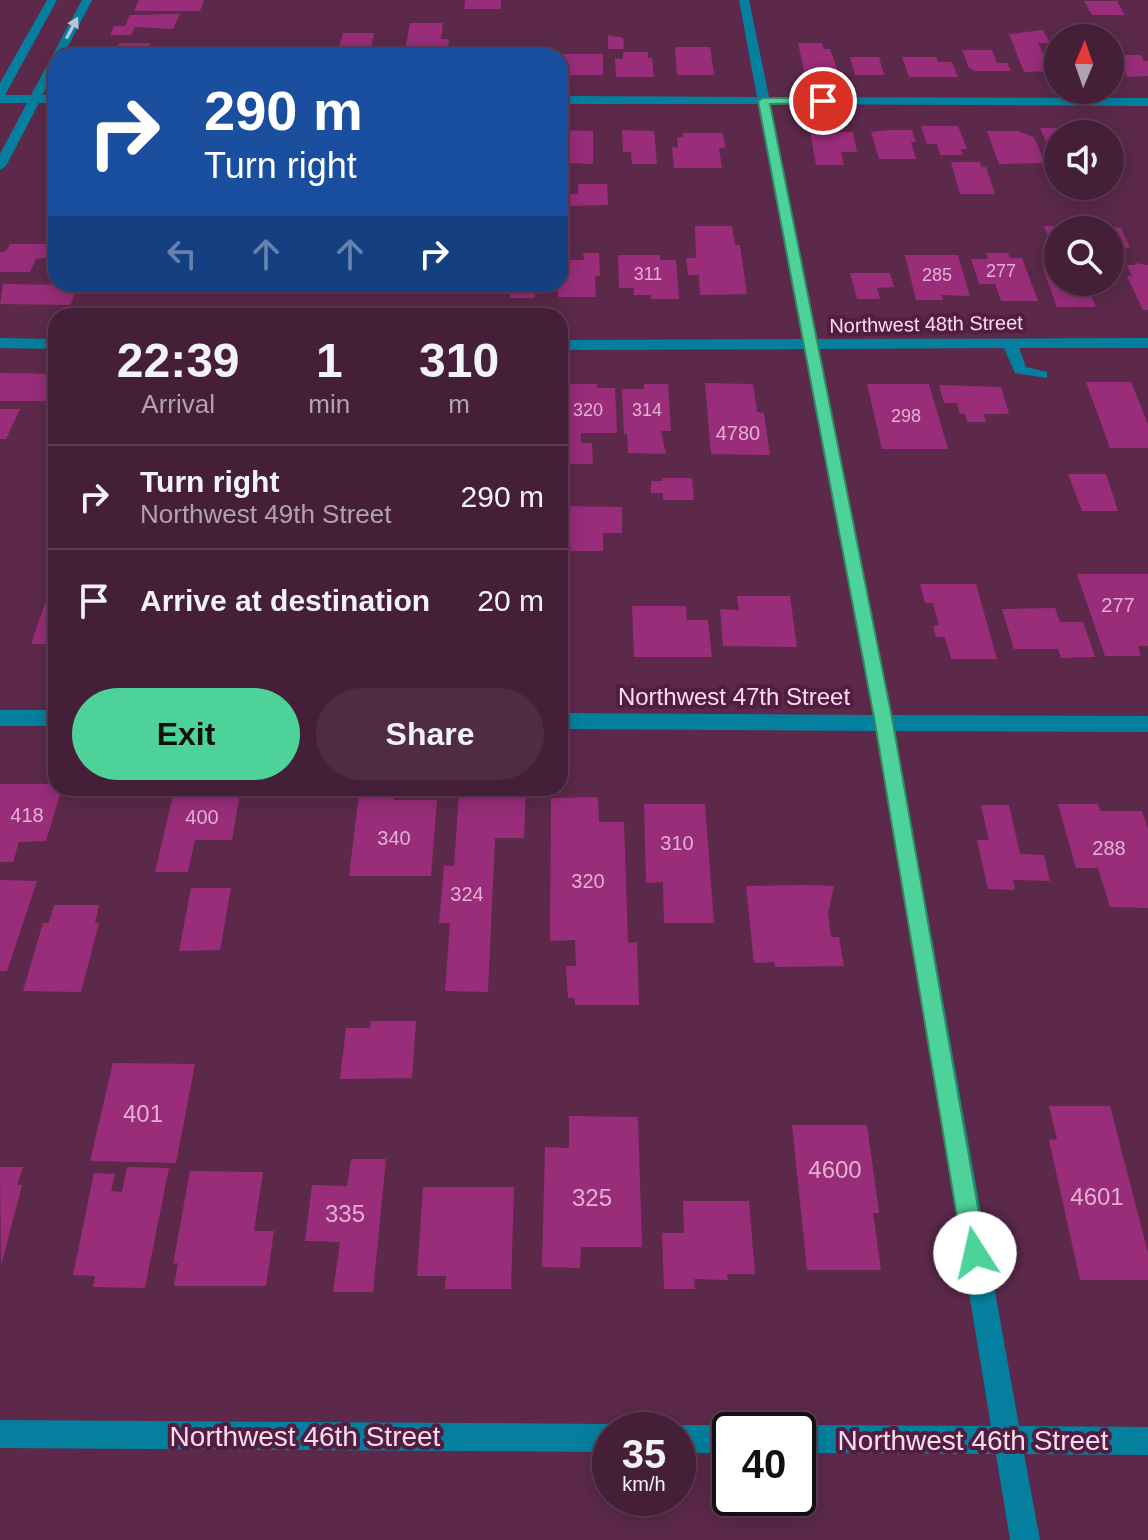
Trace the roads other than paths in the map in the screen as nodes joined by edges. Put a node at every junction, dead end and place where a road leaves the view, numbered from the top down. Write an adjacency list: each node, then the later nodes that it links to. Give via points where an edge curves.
1 (52, 0): 5 (street)
2 (87, 0): 4 (street, one-way to 2)
3 (744, 0): 11 (street)
4 (53, 48)
5 (40, 66): 6 (street); 7 (street); 8 (street)
6 (0, 70)
7 (0, 96): 8 (street)
8 (35, 99): 9 (street); 13 (street)
9 (48, 99)
10 (568, 100): 11 (street)
11 (763, 101): 12 (street); 19 (street)
12 (1148, 102)
13 (0, 166)
14 (0, 343): 17 (street)
15 (1009, 343): 16 (street, Northwest 48th Street); 19 (street, Northwest 48th Street); 20 (street, via 1020,370)
16 (1148, 343)
17 (48, 344)
18 (568, 345): 19 (street, Northwest 48th Street)
19 (809, 346): 24 (street)
20 (1042, 375)
21 (0, 718): 22 (street)
22 (48, 718)
23 (568, 721): 24 (street, Northwest 47th Street)
24 (884, 723): 25 (street, Northwest 47th Street); 29 (street)
25 (1148, 724)
26 (0, 1434): 27 (street, Northwest 46th Street)
27 (592, 1438)
28 (816, 1439): 29 (street, Northwest 46th Street)
29 (1007, 1441): 30 (street, Northwest 46th Street); 31 (street)
30 (1148, 1441)
31 (1025, 1540)

